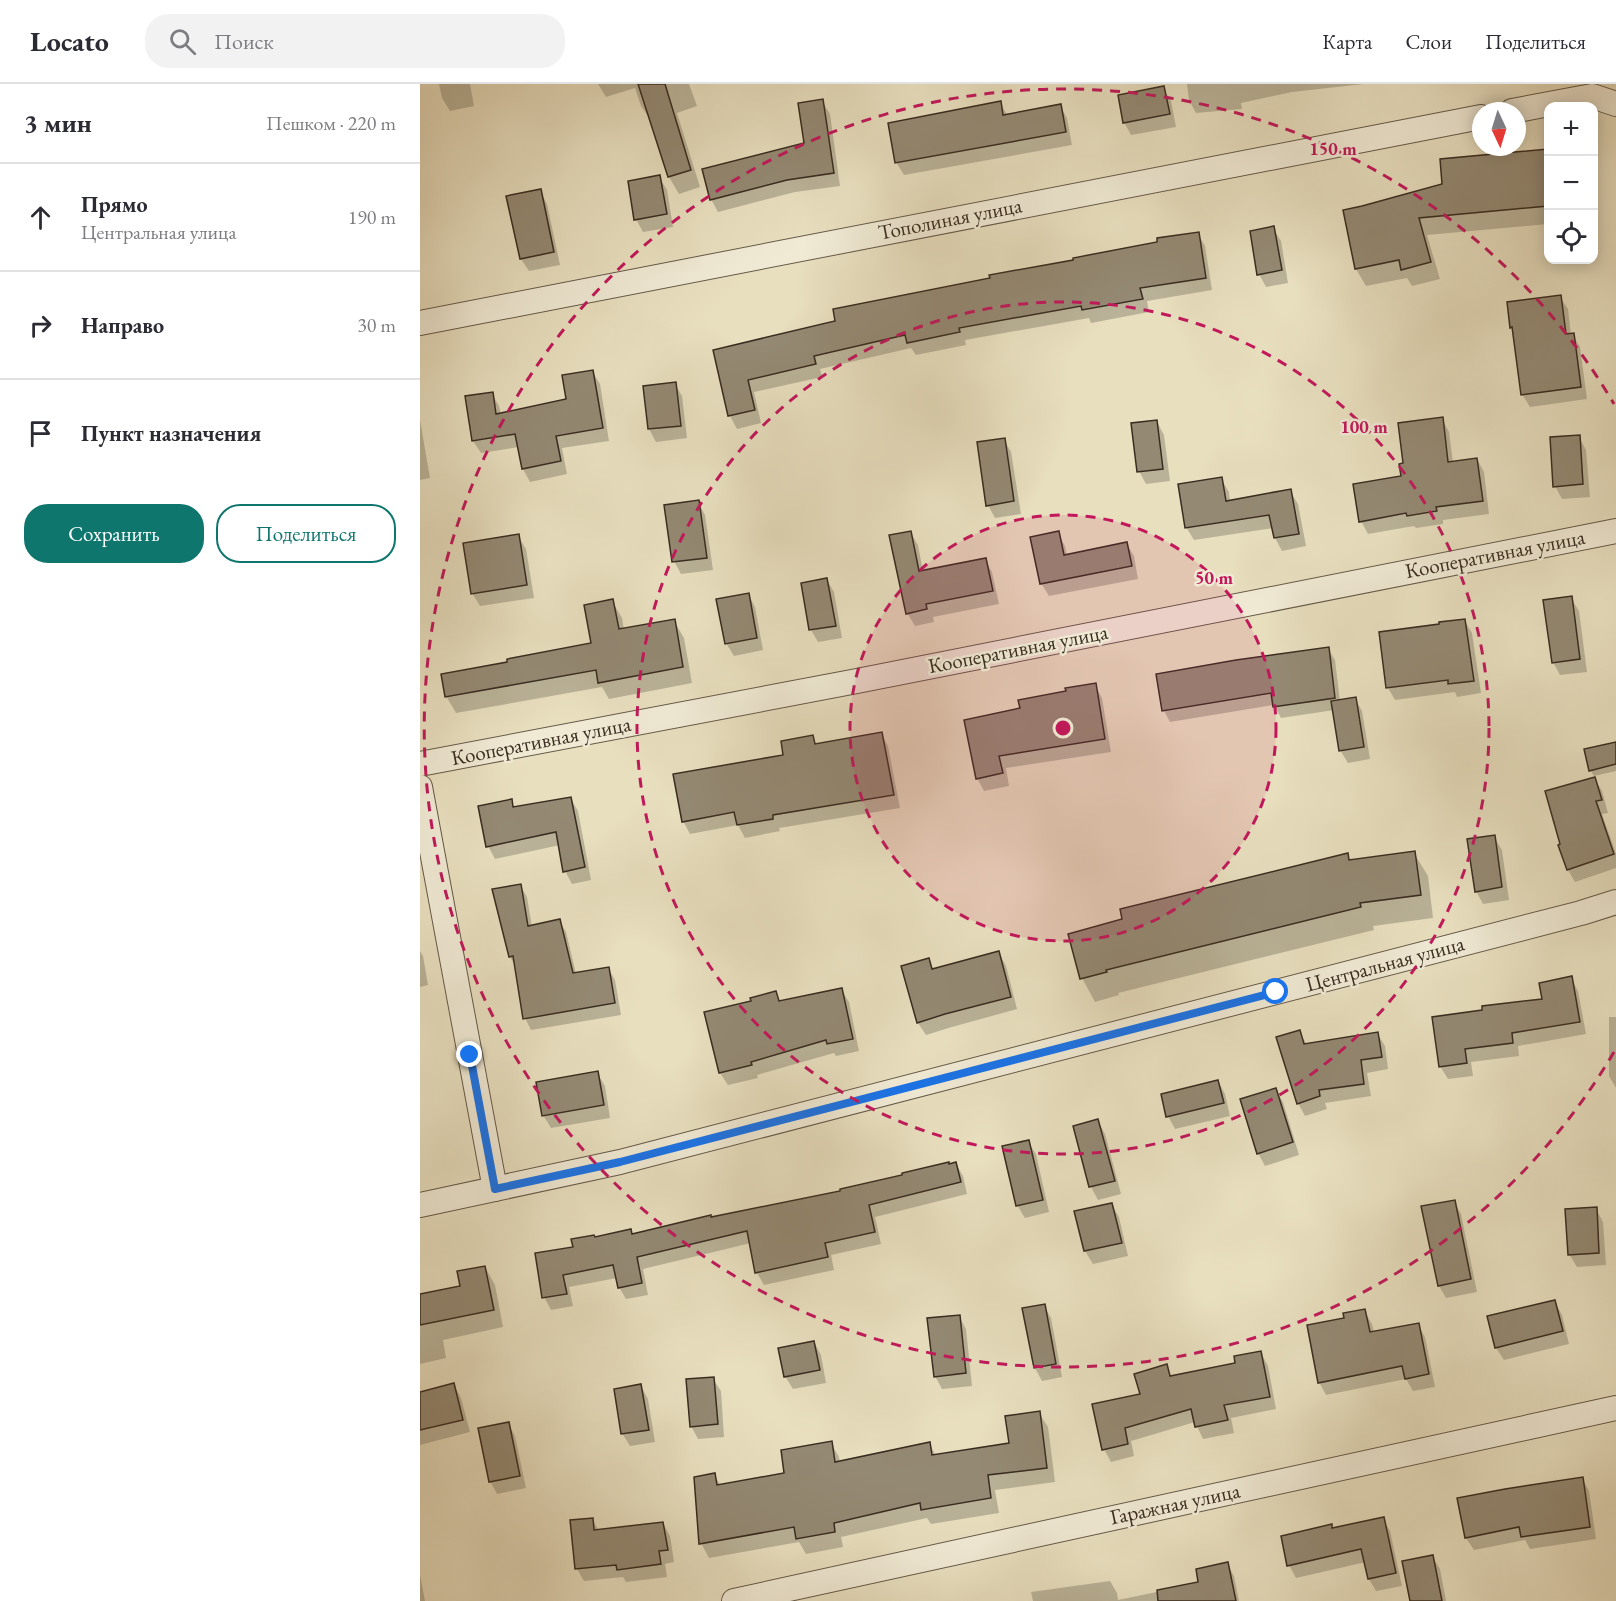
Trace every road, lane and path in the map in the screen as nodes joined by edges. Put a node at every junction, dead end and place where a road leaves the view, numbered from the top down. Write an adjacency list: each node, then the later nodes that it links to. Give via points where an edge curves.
1 (1616, 104): 2 (street, via 1592,96)
2 (1526, 108)
3 (1472, 119): 4 (street, Тополиная улица)
4 (420, 323)
5 (1616, 531): 6 (street, Кооперативная улица)
6 (420, 764)
7 (420, 787): 9 (street)
8 (1616, 902): 9 (street, Центральная улица, via 620,1162)
9 (495, 1189): 10 (street, Центральная улица)
10 (420, 1204)
11 (1616, 1408): 12 (street, Гаражная улица)
12 (734, 1601)

